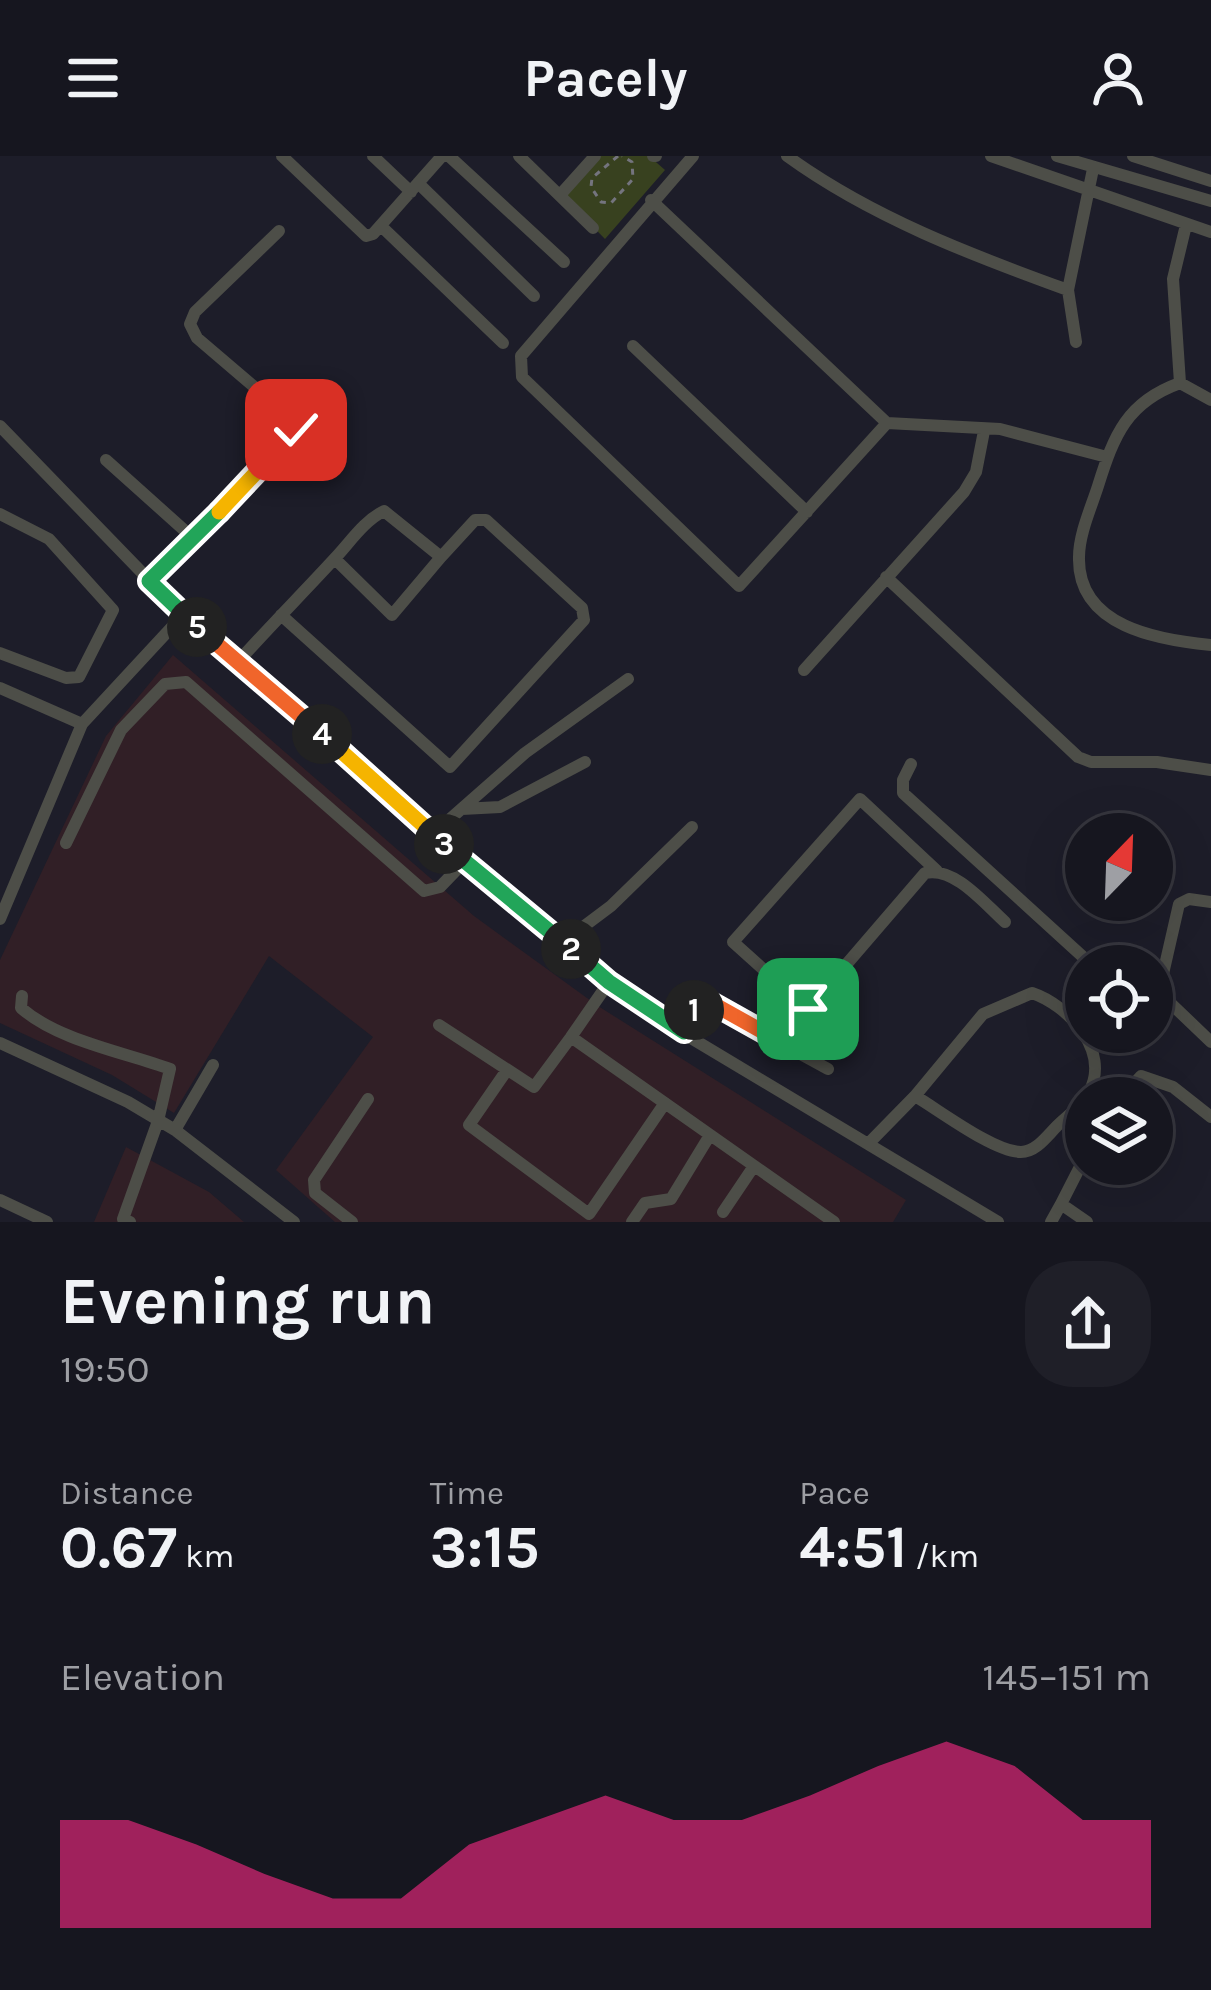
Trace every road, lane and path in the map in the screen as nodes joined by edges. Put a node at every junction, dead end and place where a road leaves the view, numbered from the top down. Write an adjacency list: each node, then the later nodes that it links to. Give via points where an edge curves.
1 (282, 156): 24 (street)
2 (373, 156): 16 (street)
3 (446, 156): 16 (street); 26 (street)
4 (519, 156): 18 (street)
5 (620, 156): 5 (path, via 632,162 633,179 611,203 601,202 592,178)
6 (693, 156): 19 (street)
7 (787, 156): 27 (street, via 963,253)
8 (991, 156): 17 (street)
9 (1057, 156): 13 (street)
10 (1117, 156): 14 (street)
11 (1133, 156): 15 (street)
12 (589, 158): 18 (street)
13 (1094, 169): 14 (street); 17 (street)
14 (1111, 174): 20 (street)
15 (1211, 182)
16 (414, 187): 24 (street); 28 (street)
17 (1087, 190): 21 (street); 27 (street)
18 (560, 195): 22 (street)
19 (651, 200): 34 (street); 39 (street, via 521,356 522,377 740,586)
20 (1211, 201)
21 (1186, 225): 25 (street); 32 (street, via 1173,279)
22 (593, 228)
23 (279, 231): 41 (street, via 190,324 296,430)
24 (375, 231): 30 (street)
25 (1211, 232)
26 (564, 262)
27 (1068, 290): 29 (street)
28 (534, 296)
29 (1076, 342)
30 (503, 343)
31 (633, 346): 39 (street)
32 (1180, 383): 33 (street); 37 (street, via 1135,406)
33 (1211, 400)
34 (887, 423): 36 (street); 39 (street)
35 (0, 426): 45 (street)
36 (984, 431): 37 (street, via 1000,428); 44 (street, via 964,492)
37 (1107, 457): 48 (street, via 1078,559 1091,595 1143,636)
38 (106, 460): 41 (street)
39 (807, 512)
40 (0, 514): 49 (street, via 49,539 113,610 79,677)
41 (194, 538): 45 (street)
42 (441, 557): 43 (street, via 385,511); 43 (street, via 392,615); 46 (street, via 475,520 486,520 581,608 584,620 450,767)
43 (334, 559): 46 (street)
44 (886, 578): 51 (street); 57 (street, via 1078,757)
45 (149, 581): 47 (street)
46 (280, 615): 50 (street)
47 (183, 616): 50 (street); 54 (street)
48 (1211, 645)
49 (0, 652)
50 (237, 663): 60 (street)
51 (804, 670)
52 (628, 680): 58 (street)
53 (0, 688): 54 (street)
54 (82, 724): 65 (street)
55 (585, 762): 58 (street, via 500,807)
56 (911, 764): 68 (street, via 903,793)
57 (1211, 770)
58 (461, 809): 60 (street)
59 (692, 827): 67 (street)
60 (433, 834): 62 (street)
61 (66, 843): 62 (street, via 121,730 165,684 186,682 424,891 440,887)
62 (465, 861): 67 (street)
63 (938, 871): 66 (street); 72 (street, via 925,873); 72 (street, via 860,799 733,942)
64 (1211, 902): 69 (street, via 1189,899 1174,912)
65 (0, 919)
66 (1005, 922)
67 (563, 942): 70 (street)
68 (1070, 945)
69 (1166, 945)
70 (609, 982): 75 (street); 76 (street)
71 (22, 996): 88 (street, via 21,1008 32,1017 170,1069)
72 (808, 1009): 79 (street, via 814,1015)
73 (1173, 1010): 77 (street)
74 (439, 1024): 82 (street)
75 (684, 1032): 79 (street, via 703,1000); 91 (street)
76 (571, 1037): 82 (street, via 534,1087); 86 (street)
77 (1211, 1042)
78 (0, 1043): 88 (street)
79 (792, 1048): 81 (street)
80 (214, 1065): 89 (street)
81 (828, 1069)
82 (507, 1070): 86 (street, via 469,1125 589,1214)
83 (1173, 1087): 87 (street)
84 (915, 1096): 84 (street, via 1019,1153 1088,1095 1091,1047 1067,1010 1032,993 983,1014); 91 (street)
85 (368, 1099): 101 (street, via 314,1180 315,1193)
86 (665, 1103): 90 (street)
87 (1211, 1117)
88 (158, 1120): 89 (street); 97 (street)
89 (175, 1130): 100 (street)
90 (710, 1135): 92 (street); 102 (street, via 671,1199 645,1203)
91 (868, 1144): 98 (street)
92 (754, 1166): 96 (street); 103 (street)
93 (1071, 1185): 95 (street)
94 (0, 1200): 99 (street)
95 (1061, 1204): 104 (street); 105 (street)
96 (722, 1212)
97 (125, 1221)
98 (994, 1221)
99 (46, 1222)
100 (294, 1222)
101 (352, 1222)
102 (632, 1222)
103 (834, 1222)
104 (1051, 1222)
105 (1087, 1222)

